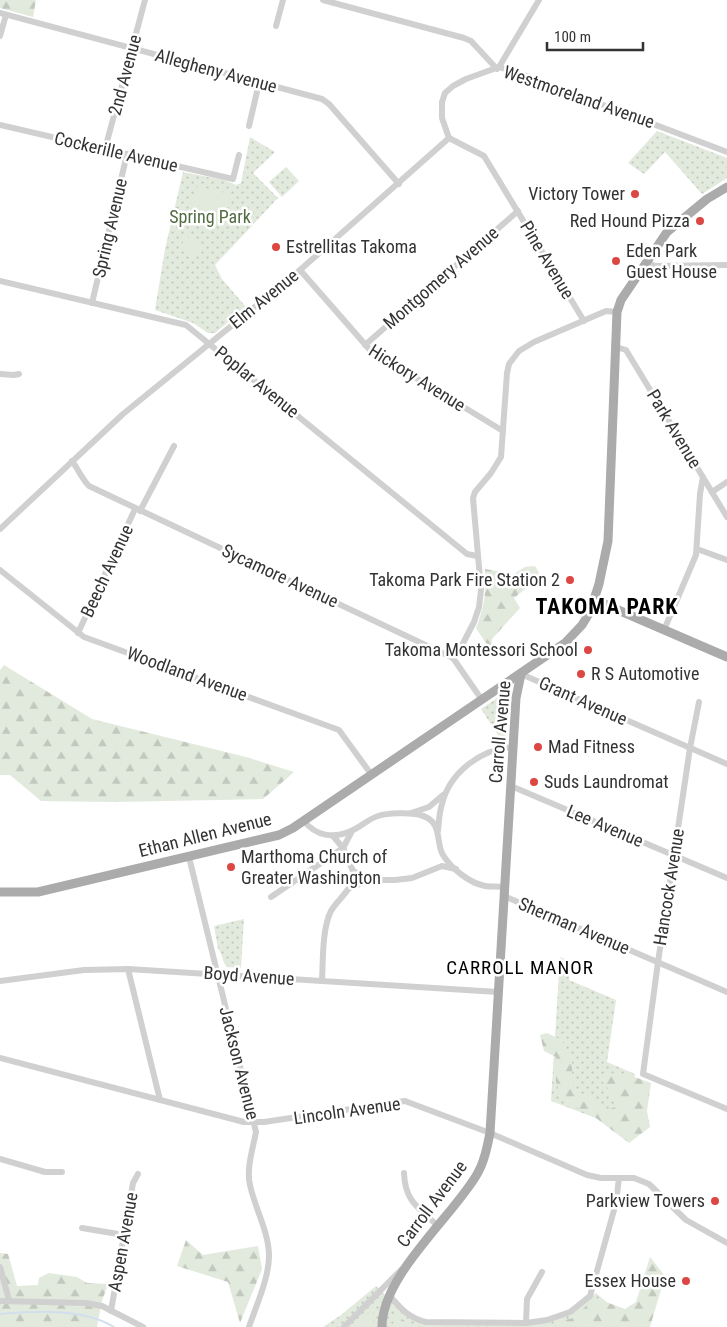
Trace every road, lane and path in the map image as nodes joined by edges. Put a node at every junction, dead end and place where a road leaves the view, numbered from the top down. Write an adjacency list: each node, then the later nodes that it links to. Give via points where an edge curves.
1 (145, 0): 8 (street, 2nd Avenue)
2 (282, 0): 6 (street)
3 (323, 0): 9 (street, Westmoreland Avenue, via 464,38)
4 (539, 0): 9 (street)
5 (3, 14): 7 (street); 8 (street, Allegheny Avenue)
6 (276, 26)
7 (0, 36)
8 (132, 49): 10 (street, Allegheny Avenue); 14 (street, 2nd Avenue)
9 (498, 68): 13 (street, via 466,79 445,93 442,118); 15 (street, Westmoreland Avenue)
10 (259, 83): 12 (street); 18 (street, Allegheny Avenue, via 322,99 329,104)
11 (0, 125): 14 (street, Cockerille Avenue)
12 (249, 126)
13 (450, 138): 18 (street, Elm Avenue); 20 (street, Pine Avenue, via 484,156)
14 (105, 149): 16 (street, Cockerille Avenue)
15 (727, 152)
16 (127, 154): 17 (street, Cockerille Avenue, via 232,179); 25 (street, Spring Avenue)
17 (239, 155)
18 (399, 184): 23 (street, Elm Avenue)
19 (727, 187): 21 (main road, Carroll Avenue, via 671,228)
20 (518, 211): 27 (street, Pine Avenue); 29 (street, Montgomery Avenue)
21 (646, 261): 22 (street, via 655,266); 26 (main road, Carroll Avenue)
22 (727, 265)
23 (300, 270): 28 (street, Elm Avenue); 29 (street, Hickory Avenue)
24 (0, 281): 25 (street, Poplar Avenue)
25 (92, 302): 28 (street, Poplar Avenue, via 181,323)
26 (617, 312): 27 (street, via 606,311); 30 (main road, Carroll Avenue)
27 (584, 321): 33 (street, via 519,351 507,373)
28 (209, 344): 35 (street, Elm Avenue, via 123,414); 43 (street, Poplar Avenue, via 467,554)
29 (365, 345): 33 (street, Hickory Avenue)
30 (616, 347): 36 (street, Park Avenue, via 626,350); 46 (main road, Carroll Avenue, via 608,541)
31 (0, 374): 32 (street)
32 (19, 374)
33 (503, 431): 43 (street, via 500,457 473,498)
34 (174, 446): 39 (street, Beech Avenue)
35 (72, 461): 39 (street, Sycamore Avenue, via 89,486); 41 (street, Elm Avenue)
36 (703, 477): 38 (street, Park Avenue); 42 (street)
37 (727, 482): 38 (street)
38 (712, 492): 40 (street, Park Avenue)
39 (138, 510): 48 (street, Beech Avenue); 50 (street, Sycamore Avenue)
40 (727, 517)
41 (0, 529)
42 (697, 548): 44 (street); 47 (street)
43 (477, 556): 50 (street, via 481,590 479,607)
44 (727, 560)
45 (0, 570): 48 (street, Woodland Avenue)
46 (594, 600): 47 (main road); 51 (main road, Carroll Avenue, via 582,625 565,643)
47 (664, 630): 49 (main road)
48 (78, 633): 57 (street, Woodland Avenue, via 339,730)
49 (727, 657)
50 (453, 658): 52 (street)
51 (521, 674): 52 (main road, Ethan Allen Avenue); 54 (main road, Carroll Avenue); 55 (street, Grant Avenue)
52 (482, 700): 57 (main road, Ethan Allen Avenue)
53 (699, 702): 55 (street, Hancock Avenue)
54 (513, 747): 58 (main road, Carroll Avenue); 59 (street, via 487,752 469,764 456,776)
55 (690, 748): 56 (street, Grant Avenue); 67 (street, Hancock Avenue)
56 (727, 764)
57 (371, 774): 61 (main road, Ethan Allen Avenue)
58 (511, 786): 67 (street, Lee Avenue); 76 (main road, Carroll Avenue)
59 (446, 793): 60 (street, via 430,807); 63 (street)
60 (410, 813): 62 (street, via 378,816); 63 (street, via 421,815)
61 (304, 821): 64 (street, via 310,829); 68 (main road, Ethan Allen Avenue, via 279,835)
62 (352, 831): 64 (street); 65 (street)
63 (438, 831): 66 (street)
64 (333, 836): 65 (street)
65 (344, 850): 71 (street); 77 (street)
66 (442, 854): 69 (street, Sherman Avenue); 70 (street)
67 (675, 855): 72 (street, Lee Avenue); 78 (street, Hancock Avenue)
68 (189, 857): 75 (main road, Ethan Allen Avenue, via 38,892); 80 (street, Jackson Avenue)
69 (456, 869): 70 (street, via 442,866); 76 (street, Sherman Avenue, via 484,886)
70 (428, 870): 73 (street, via 412,878)
71 (353, 871): 73 (street); 74 (street)
72 (727, 878)
73 (379, 880): 74 (street)
74 (350, 888): 82 (street, via 331,912 325,936)
75 (0, 892)
76 (504, 892): 78 (street, Sherman Avenue); 83 (main road, Carroll Avenue)
77 (271, 898)
78 (658, 962): 84 (street, Sherman Avenue); 87 (street, Hancock Avenue, via 643,1074)
79 (128, 970): 80 (street, Boyd Avenue); 81 (street, Boyd Avenue, via 84,970); 86 (street)
80 (218, 975): 82 (street, Boyd Avenue); 88 (street, Jackson Avenue)
81 (0, 980)
82 (322, 981): 83 (street, Boyd Avenue)
83 (498, 992): 89 (main road, Carroll Avenue)
84 (727, 992)
85 (0, 1058): 86 (street, Lincoln Avenue)
86 (160, 1100): 88 (street, Lincoln Avenue)
87 (727, 1109)
88 (254, 1122): 89 (street, Lincoln Avenue, via 405,1101); 108 (street, Jackson Avenue, via 256,1132 249,1184 268,1244 269,1258)
89 (490, 1133): 94 (street, Lincoln Avenue, via 587,1175); 95 (main road, Carroll Avenue, via 486,1155 477,1175)
90 (0, 1159): 91 (street, via 45,1172)
91 (62, 1172)
92 (404, 1173): 95 (street, via 409,1198)
93 (138, 1174): 97 (street, Aspen Avenue, via 133,1183)
94 (618, 1178): 98 (street, Lincoln Avenue, via 634,1178 649,1184 686,1220); 106 (street, via 616,1203 590,1296 570,1312)
95 (438, 1226): 99 (main road, Carroll Avenue)
96 (82, 1228): 97 (street)
97 (124, 1235): 105 (street, Aspen Avenue)
98 (727, 1243)
99 (405, 1266): 102 (main road, Carroll Avenue); 109 (street)
100 (0, 1267): 103 (street)
101 (542, 1272): 106 (street, via 527,1299)
102 (390, 1296): 106 (street, via 405,1313 426,1322); 110 (main road, Carroll Avenue)
103 (9, 1300): 104 (street); 105 (street, via 86,1303)
104 (0, 1301)
105 (111, 1311): 107 (street)
106 (526, 1323)
107 (143, 1327)
108 (249, 1327)
109 (344, 1327)
110 (382, 1327)

